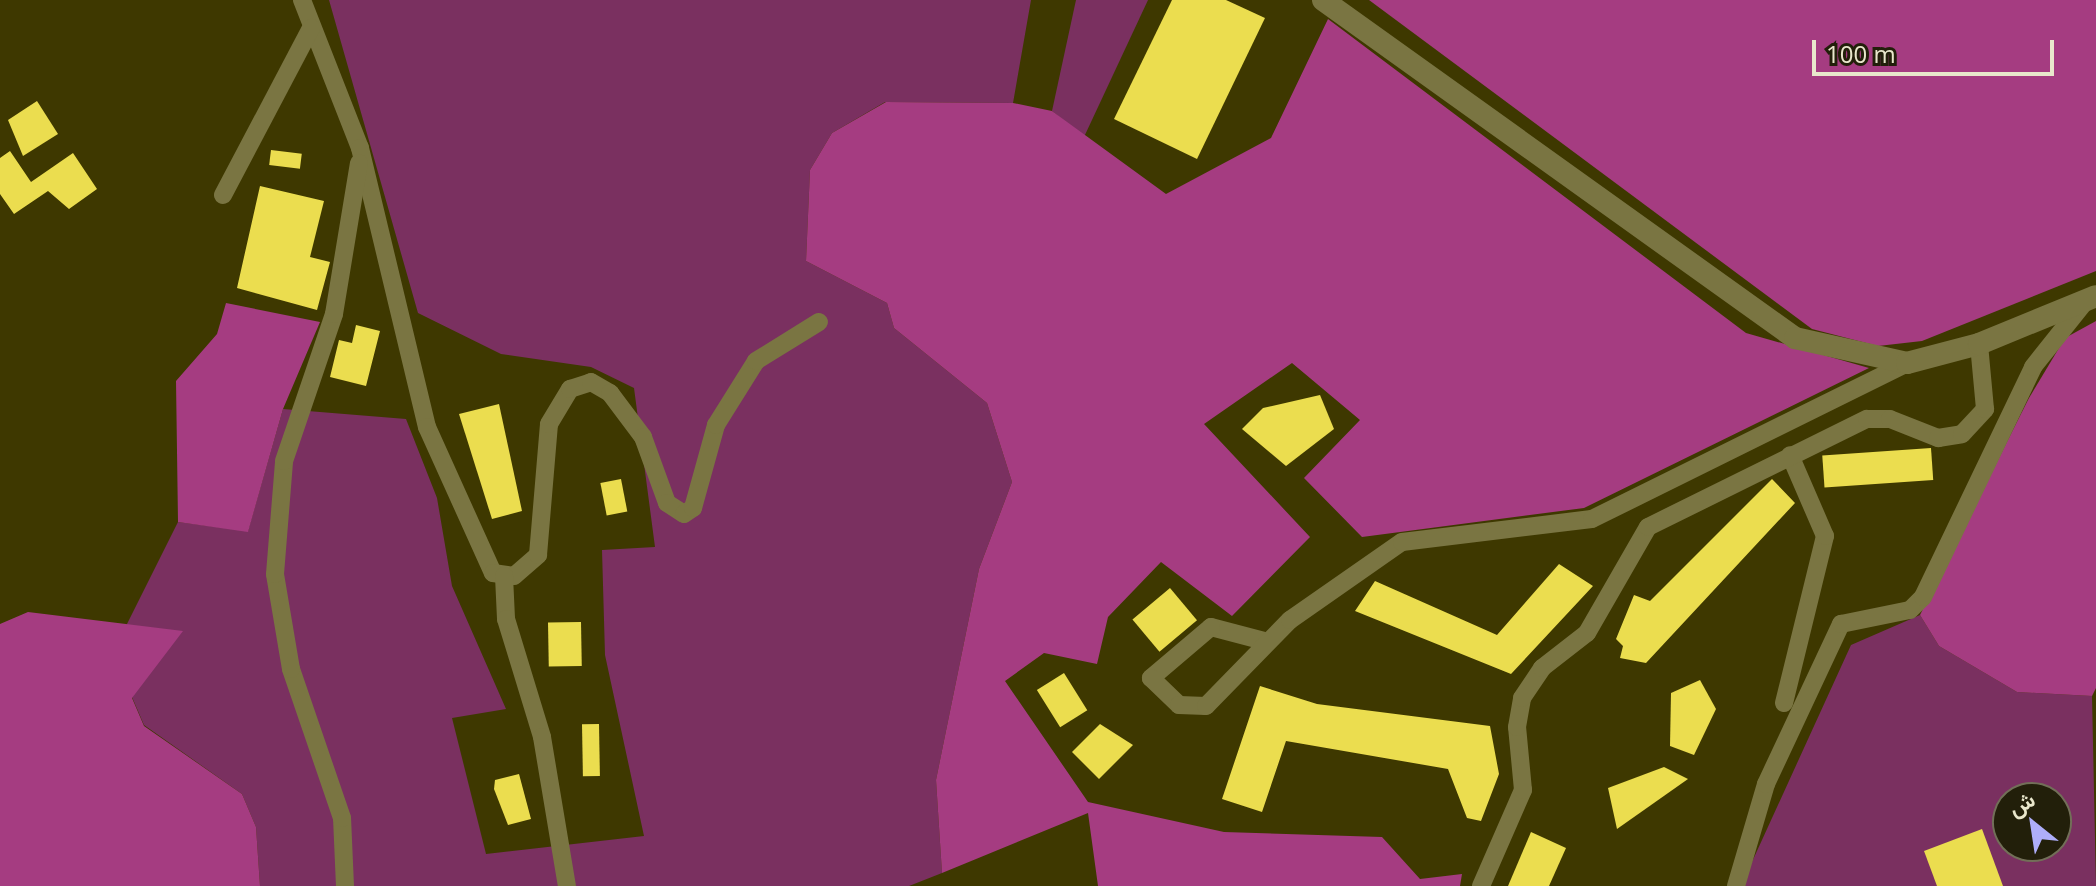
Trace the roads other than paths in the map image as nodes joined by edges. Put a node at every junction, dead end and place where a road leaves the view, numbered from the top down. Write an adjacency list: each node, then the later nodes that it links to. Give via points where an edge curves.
1 (302, 0): 3 (street)
2 (1323, 0): 9 (street, via 1795,338)
3 (311, 28): 4 (street); 5 (street)
4 (360, 148): 11 (street, via 427,427 476,550); 14 (street, via 334,314 284,461 275,574 291,669 342,818)
5 (223, 195)
6 (2092, 297): 8 (street); 17 (street, via 2033,367 1923,597 1910,610 1841,624 1766,784)
7 (819, 322): 11 (street, via 756,361 716,425 693,508 684,514 667,503 643,437 610,393 591,382 570,389 549,424 538,555)
8 (1979, 344): 9 (street); 10 (street, via 1987,396 1973,428 1938,438 1878,417)
9 (1907, 363): 12 (street, via 1592,519 1402,542)
10 (1790, 455): 13 (street, via 1825,536); 16 (street, via 1648,527 1587,633 1536,675 1517,715 1523,790)
11 (504, 576): 15 (street, via 506,619 542,737)
12 (1268, 642): 12 (street, via 1206,706 1179,705 1151,678 1211,627)
13 (1784, 703)
14 (345, 886)
15 (567, 886)
16 (1481, 886)
17 (1736, 886)

